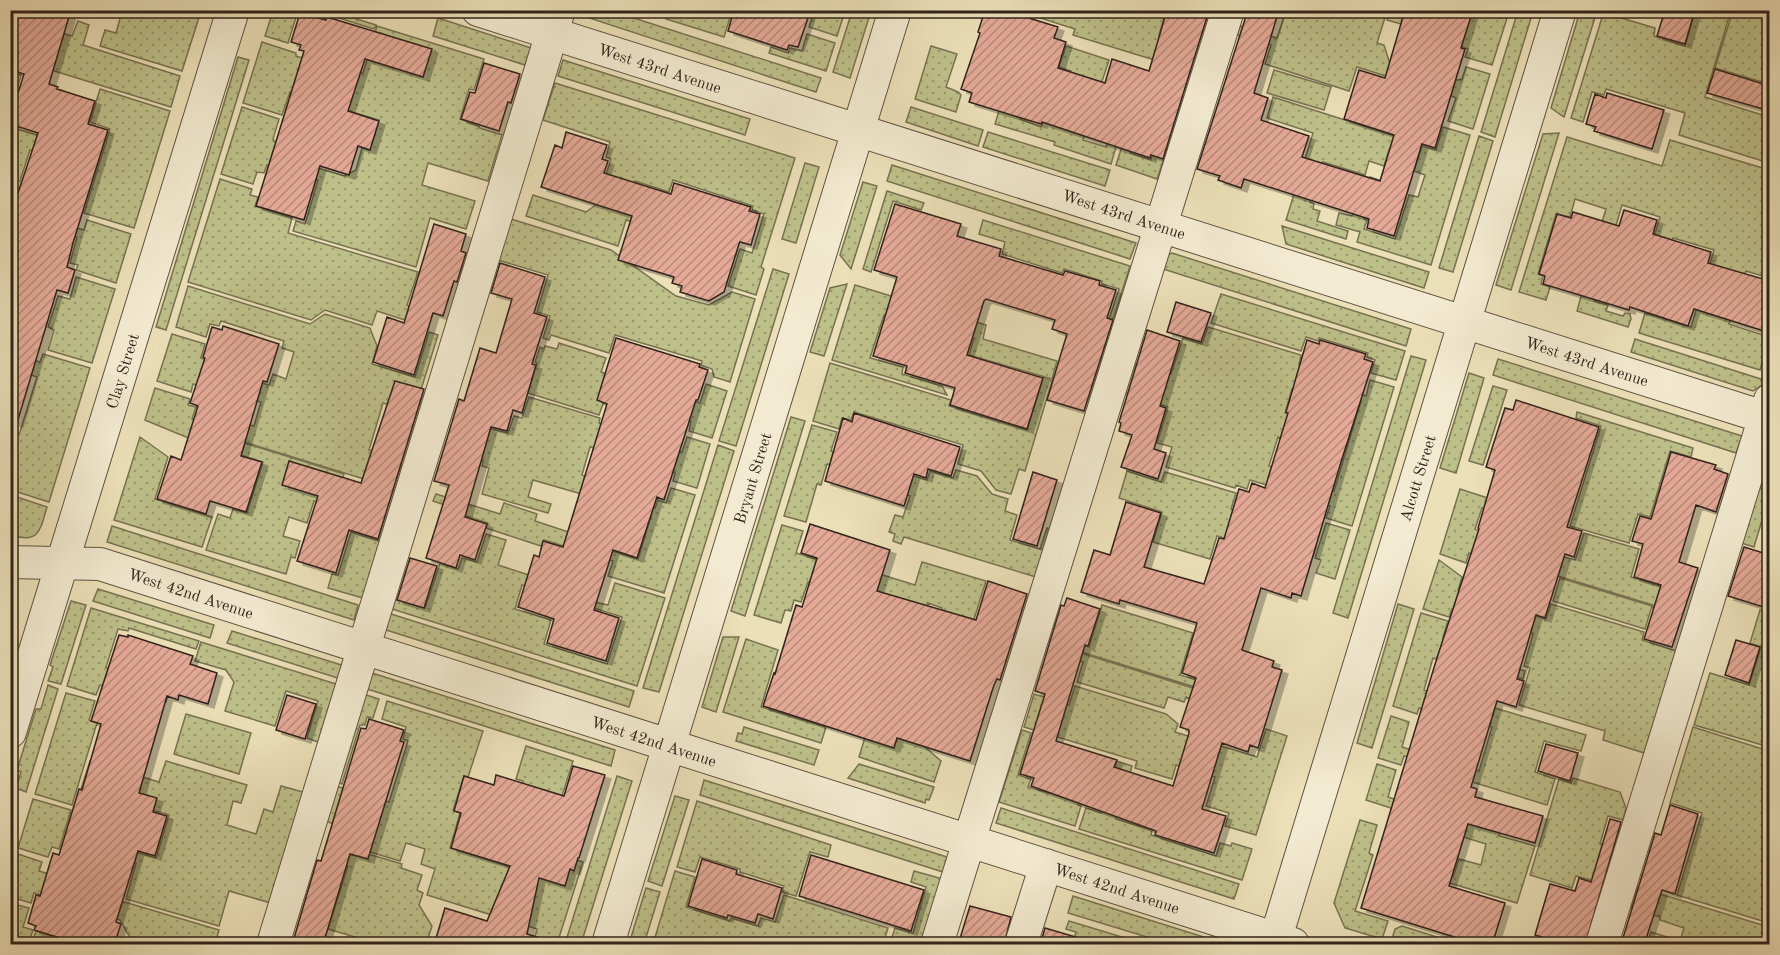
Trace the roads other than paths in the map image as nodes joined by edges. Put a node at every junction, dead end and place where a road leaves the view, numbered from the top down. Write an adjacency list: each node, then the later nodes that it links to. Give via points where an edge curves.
1 (233, 10): 12 (street, Clay Street)
2 (478, 10): 6 (street, West 43rd Avenue)
3 (895, 10): 7 (street, Bryant Street)
4 (1228, 10): 8 (street)
5 (1560, 10): 9 (street, Alcott Street)
6 (555, 22): 7 (street, West 43rd Avenue); 13 (street)
7 (858, 131): 8 (street, West 43rd Avenue); 15 (street, Bryant Street)
8 (1161, 226): 9 (street, West 43rd Avenue); 16 (street)
9 (1465, 322): 10 (street, West 43rd Avenue); 18 (street, Alcott Street)
10 (1768, 412): 23 (street)
11 (10, 562): 12 (street, West 42nd Avenue)
12 (62, 563): 13 (street, West 42nd Avenue, via 100,564); 14 (street, Clay Street)
13 (364, 648): 15 (street, West 42nd Avenue); 19 (street)
14 (10, 732)
15 (670, 745): 16 (street, West 42nd Avenue); 20 (street, Bryant Street)
16 (970, 841): 17 (street, West 42nd Avenue); 21 (street)
17 (1046, 865): 18 (street, West 42nd Avenue); 22 (street)
18 (1281, 943)
19 (273, 945)
20 (608, 945)
21 (937, 945)
22 (1021, 945)
23 (1602, 945)

